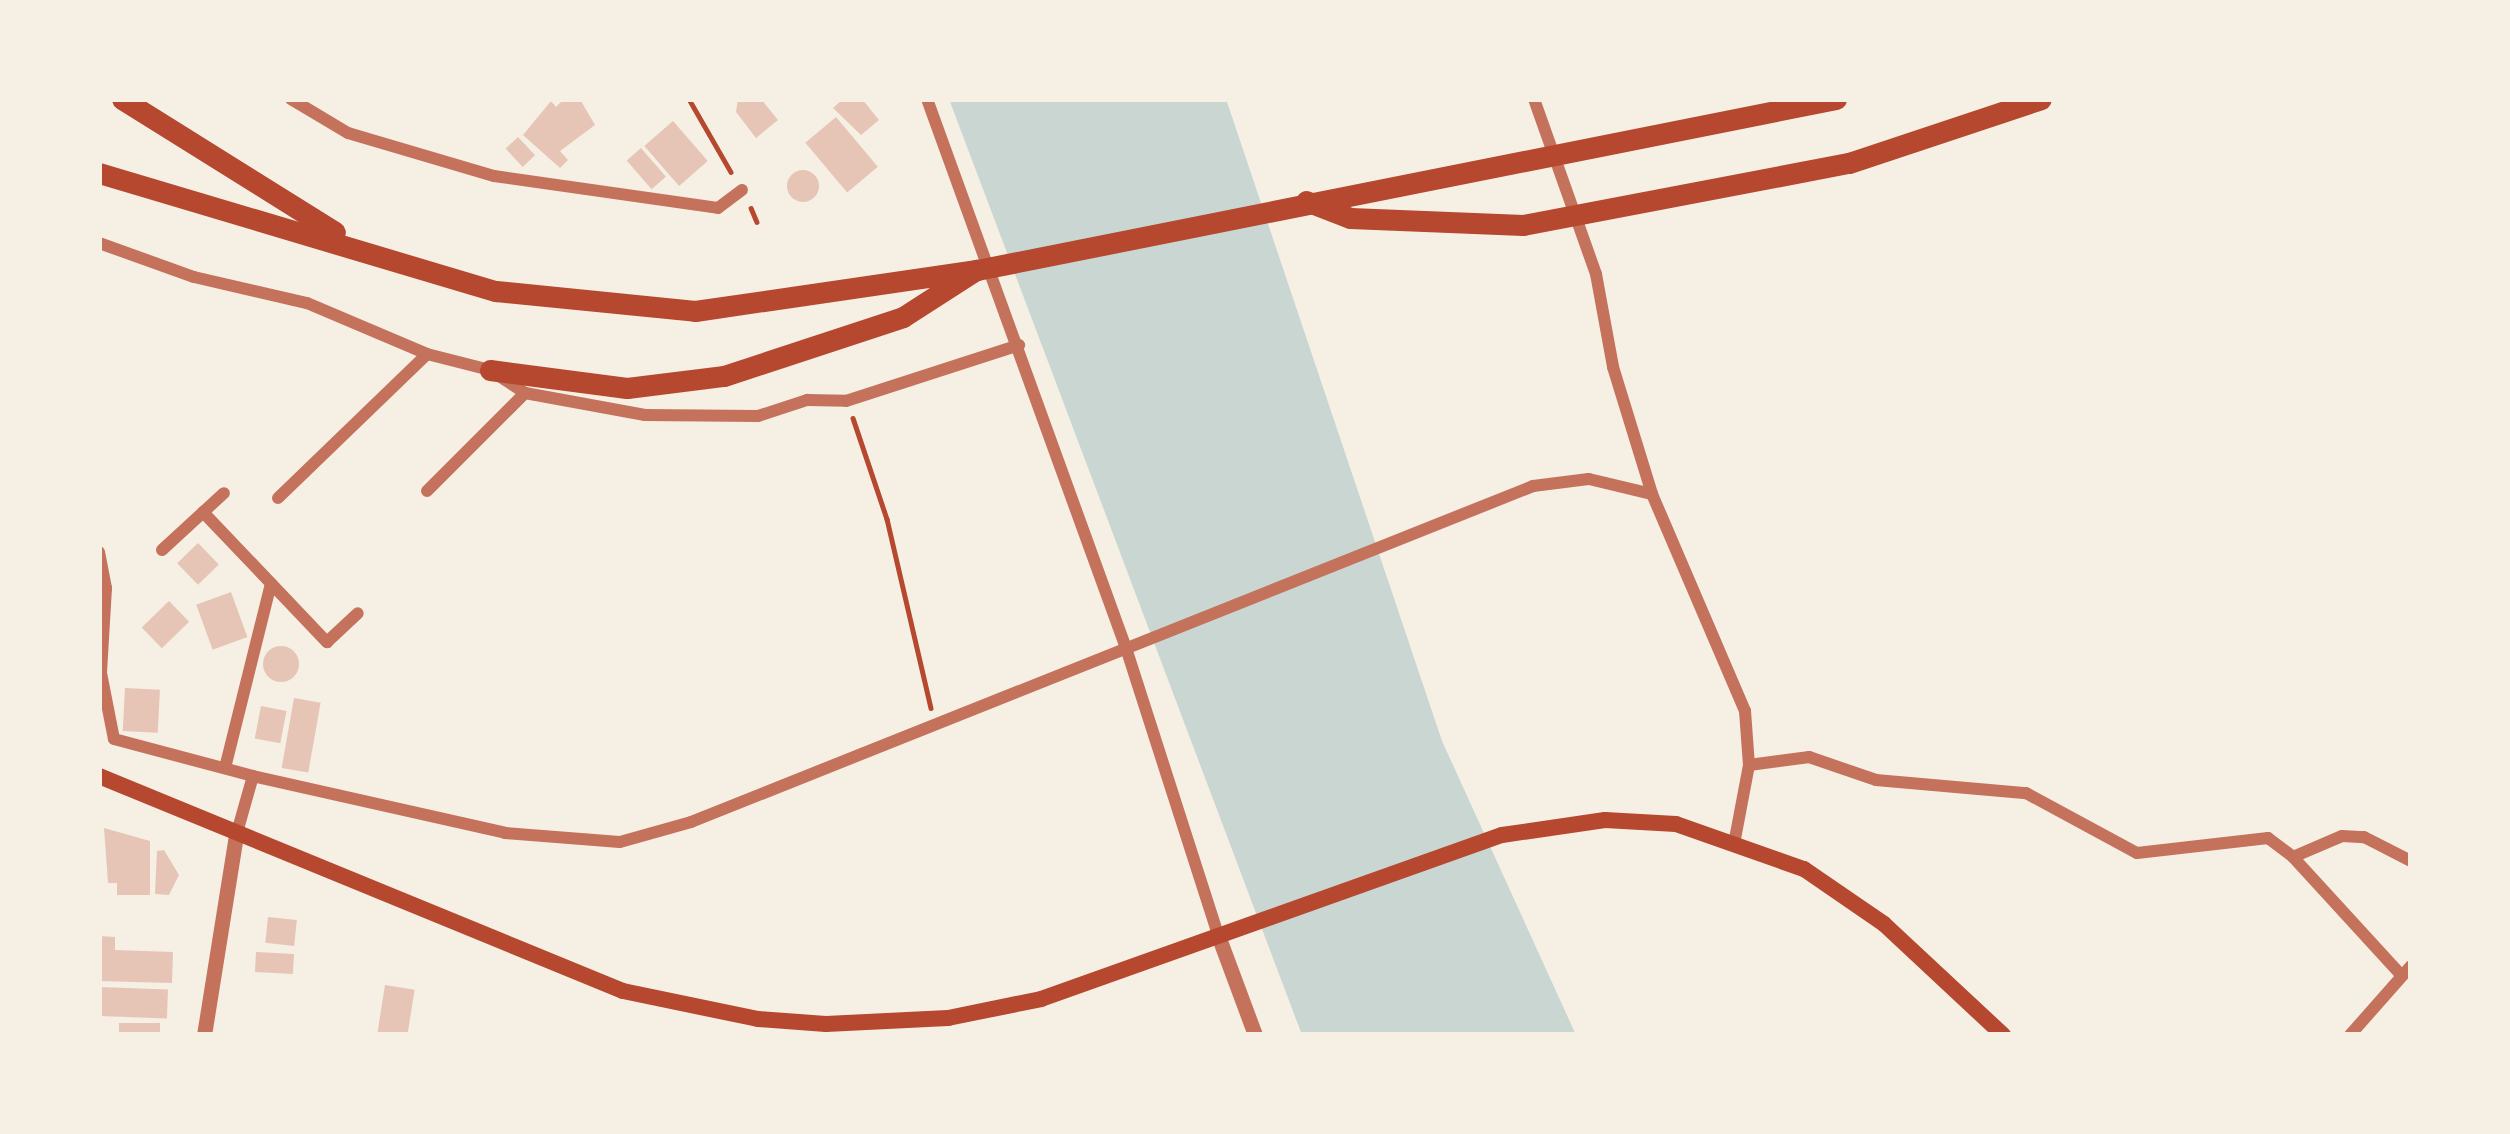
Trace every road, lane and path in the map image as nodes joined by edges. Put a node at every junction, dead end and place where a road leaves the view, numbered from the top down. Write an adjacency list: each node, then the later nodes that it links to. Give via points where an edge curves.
1 (122, 99): 15 (highway)
2 (291, 99): 10 (street, via 348,133 494,176 718,208)
3 (689, 99): 10 (path)
4 (927, 99): 17 (street)
5 (1534, 99): 13 (street)
6 (1836, 99): 11 (highway)
7 (2041, 99): 13 (highway, via 1849,163)
8 (99, 158): 12 (highway)
9 (99, 173): 12 (highway)
10 (742, 190)
11 (1306, 201): 13 (highway, via 1350,218 1469,226); 16 (highway)
12 (214, 203): 15 (highway)
13 (1578, 216): 24 (street)
14 (99, 243): 18 (street, via 194,277 307,303)
15 (376, 254): 16 (highway, via 564,303 695,311)
16 (976, 270): 19 (highway, via 903,317 724,376 627,388)
17 (1018, 345): 21 (street); 31 (street)
18 (428, 354): 19 (street); 25 (street)
19 (490, 370): 20 (street)
20 (525, 392): 21 (street, via 645,415 758,416 807,400); 22 (street)
21 (846, 401): 32 (path, via 887,519)
22 (427, 491)
23 (224, 493): 26 (street)
24 (1652, 494): 31 (street, via 1588,479 1533,486); 33 (street, via 1745,711)
25 (278, 498)
26 (203, 512): 27 (street); 29 (street)
27 (162, 550)
28 (99, 552): 34 (street, via 106,588 101,673 114,740)
29 (271, 584): 30 (street, via 327,643); 34 (street)
30 (358, 613)
31 (1126, 648): 32 (street); 41 (street)
32 (938, 724): 35 (street, via 620,842 505,833)
33 (1749, 765): 38 (street); 39 (street, via 1809,757 1876,780 2026,793 2137,853 2268,838)
34 (225, 768): 35 (street)
35 (253, 776): 37 (street)
36 (101, 777): 37 (main road)
37 (236, 836): 41 (main road, via 579,976 758,1019 948,1018 1041,999); 43 (street)
38 (1735, 839): 41 (main road, via 1639,820 1502,835); 45 (main road, via 1804,869 1884,924)
39 (2293, 857): 40 (street, via 2342,836 2365,837); 42 (street)
40 (2411, 861)
41 (1219, 938): 44 (street)
42 (2406, 970): 46 (street)
43 (204, 1035)
44 (1255, 1035)
45 (2002, 1035)
46 (2350, 1035)

